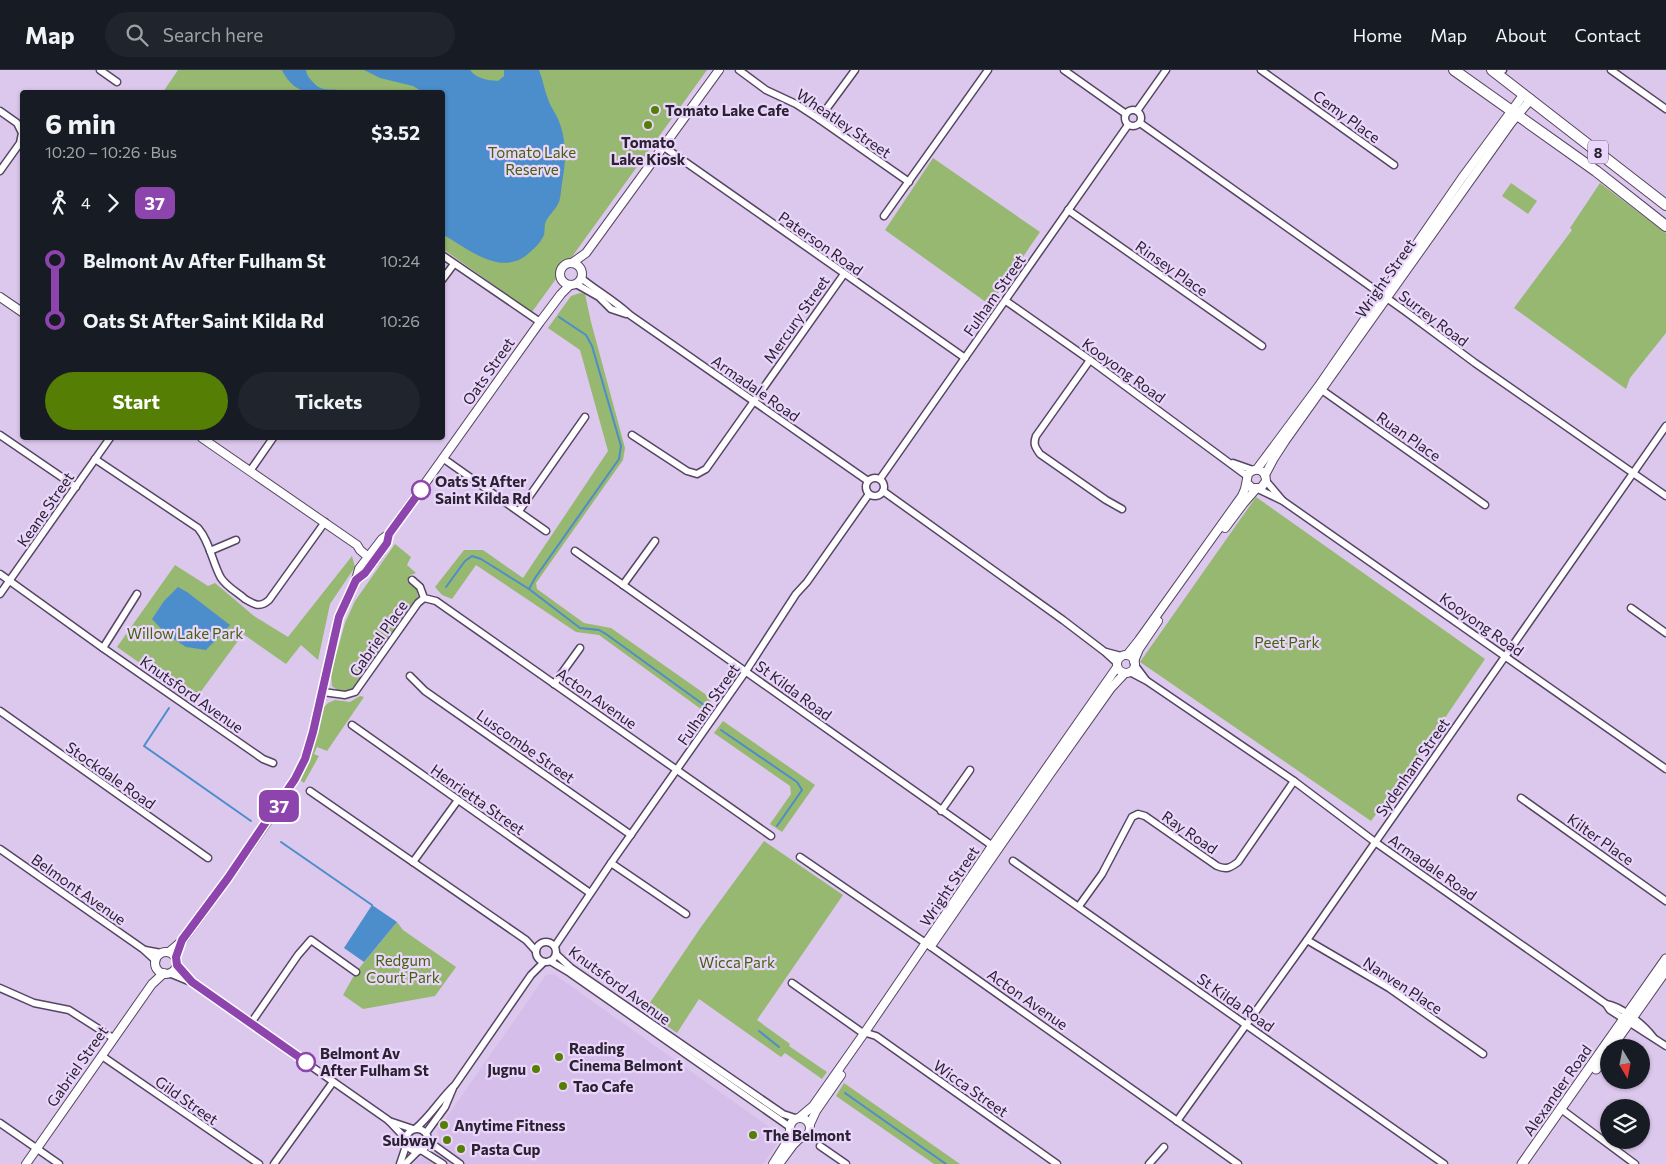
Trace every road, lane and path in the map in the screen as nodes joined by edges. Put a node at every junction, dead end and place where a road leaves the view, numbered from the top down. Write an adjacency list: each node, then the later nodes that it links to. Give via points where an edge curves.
1 (100, 70): 12 (street)
2 (718, 70): 24 (street, Oats Street)
3 (739, 70): 19 (street, Wheatley Street, via 766,90)
4 (855, 70): 19 (street)
5 (988, 70): 27 (street)
6 (1064, 70): 18 (street)
7 (1166, 70): 16 (street)
8 (1261, 70): 25 (street, Cemy Place)
9 (1454, 70): 17 (highway, 8)
10 (1492, 70): 13 (highway, 8)
11 (1611, 70): 14 (street)
12 (117, 82)
13 (1527, 96): 17 (street, Wright Street); 28 (highway, 8)
14 (1666, 109)
15 (0, 111): 22 (street)
16 (1137, 111): 18 (street); 20 (street)
17 (1514, 112): 31 (highway, 8); 41 (street, Wright Street)
18 (1126, 114): 21 (street)
19 (819, 119): 27 (street, Wheatley Street)
20 (1140, 123): 21 (street); 41 (street, Surrey Road)
21 (1128, 125): 29 (street, Fulham Street)
22 (20, 129)
23 (20, 143): 26 (street)
24 (664, 147): 32 (street, Oats Street); 36 (street, Paterson Road)
25 (1394, 165)
26 (0, 171)
27 (909, 182): 30 (street)
28 (1666, 205)
29 (1068, 210): 42 (street, Fulham Street); 45 (street, Rinsey Place)
30 (884, 216)
31 (1666, 226)
32 (586, 253): 34 (street, Oats Street); 39 (street, Oats Street)
33 (445, 258): 35 (street)
34 (572, 263): 38 (street, via 561,269); 39 (street, via 578,265)
35 (454, 264): 37 (street); 44 (street)
36 (844, 274): 46 (street, Paterson Road); 49 (street, Mercury Street)
37 (445, 276)
38 (561, 279): 39 (street, via 565,283); 44 (street, Oats Street)
39 (577, 279): 44 (street, Oats Street); 49 (street, Armadale Road, via 616,302)
40 (0, 297): 43 (street)
41 (1385, 297): 48 (street, Wright Street); 62 (street, Surrey Road)
42 (1006, 301): 46 (street, Fulham Street); 47 (street, Kooyong Road)
43 (20, 309)
44 (540, 322): 58 (street, Oats Street)
45 (1262, 346)
46 (965, 358): 64 (street, Fulham Street)
47 (1090, 360): 59 (street, Kooyong Road); 74 (street, via 1034,442 1040,454)
48 (1320, 389): 60 (street, Wright Street); 63 (street, Wright Street, via 1278,452); 73 (street, Ruan Place)
49 (752, 402): 53 (street, Mercury Street, via 706,470 697,474 687,471); 66 (street, Armadale Road)
50 (585, 418): 75 (street)
51 (1666, 426): 62 (street, Sydenham Street)
52 (0, 435): 67 (street)
53 (632, 435)
54 (109, 440): 57 (street, Keane Street)
55 (205, 440): 61 (street)
56 (272, 440): 61 (street)
57 (95, 459): 67 (street, Keane Street); 80 (street, via 198,528)
58 (444, 459): 75 (street); 82 (street, Oats Street, via 382,539)
59 (1227, 461): 60 (street, Kooyong Road); 65 (street, Kooyong Road)
60 (1255, 470): 63 (street, via 1262,471); 65 (street)
61 (250, 471): 76 (street)
62 (1632, 473): 71 (street, Surrey Road); 94 (street, Sydenham Street)
63 (1266, 478): 68 (street, via 1263,486); 72 (street, Kooyong Road)
64 (880, 479): 66 (street); 69 (street)
65 (1247, 480): 68 (street, via 1250,487); 95 (street, Wright Street, via 1242,496 1139,640)
66 (868, 481): 70 (street, via 866,490)
67 (76, 487): 85 (street, Keane Street)
68 (1257, 489): 72 (street, Kooyong Road); 96 (street, via 1237,511 1169,606 1139,649)
69 (883, 492): 70 (street, via 874,496); 95 (street)
70 (869, 494): 97 (street, Fulham Street, via 796,594)
71 (1666, 496)
72 (1283, 501): 94 (street, Kooyong Road)
73 (1485, 505)
74 (1122, 509)
75 (519, 512): 77 (street)
76 (325, 522): 80 (street, via 270,600 259,606 229,587 221,578); 82 (street, via 357,545 362,545)
77 (546, 531)
78 (236, 540): 80 (street)
79 (655, 541): 86 (street)
80 (210, 551)
81 (575, 551): 86 (street, St Kilda Road)
82 (373, 556): 102 (street, via 359,569 339,617)
83 (0, 574): 85 (street, Knutsford Avenue)
84 (412, 580): 89 (street)
85 (10, 581): 87 (street, Keane Street); 92 (street, Knutsford Avenue)
86 (623, 585): 97 (street, St Kilda Road)
87 (0, 594)
88 (138, 594): 92 (street)
89 (424, 598): 101 (street, Acton Avenue, via 436,601); 102 (street, Gabriel Place, via 355,692 345,695)
90 (1631, 608): 91 (street)
91 (1666, 632)
92 (103, 648): 105 (street, Knutsford Avenue)
93 (580, 648): 101 (street)
94 (1505, 655): 106 (street, Kooyong Road); 116 (street, Sydenham Street)
95 (1120, 660): 96 (street); 98 (street, via 1120,671); 117 (street, Wright Street)
96 (1134, 663): 98 (street, Wright Street); 100 (street, Armadale Road)
97 (746, 671): 107 (street, Fulham Street); 113 (street, St Kilda Road)
98 (1127, 672): 100 (street, Armadale Road); 117 (street, Wright Street, via 1111,688)
99 (410, 676): 114 (street, Luscombe Street, via 425,691)
100 (1147, 681): 109 (street, Armadale Road)
101 (554, 684): 107 (street, Acton Avenue)
102 (323, 692): 128 (street, via 305,759 295,779)
103 (0, 711): 120 (street, Stockdale Road)
104 (352, 725): 112 (street, Henrietta Street)
105 (273, 763)
106 (1666, 769)
107 (676, 770): 114 (street, Fulham Street); 115 (street, Acton Avenue)
108 (970, 770): 113 (street)
109 (1294, 781): 116 (street, Armadale Road); 126 (street, Ray Road, via 1238,862 1224,869 1145,816 1138,814 1132,817 1102,874)
110 (310, 791): 122 (street)
111 (1521, 798): 125 (street, Kilter Place)
112 (458, 800): 122 (street); 124 (street, Henrietta Street)
113 (941, 811): 117 (street, St Kilda Road)
114 (631, 835): 123 (street, Fulham Street)
115 (771, 836)
116 (1375, 842): 130 (street, Sydenham Street); 148 (street, Armadale Road, via 1606,1004 1610,1010)
117 (995, 848): 133 (street, Wright Street)
118 (0, 849): 134 (street, Belmont Avenue)
119 (800, 857): 133 (street, Acton Avenue)
120 (208, 858)
121 (1013, 861): 126 (street, St Kilda Road)
122 (413, 862): 129 (street)
123 (611, 863): 124 (street, Fulham Street); 127 (street)
124 (590, 893): 132 (street, Fulham Street)
125 (1666, 901)
126 (1079, 906): 150 (street, St Kilda Road)
127 (686, 914)
128 (182, 940): 135 (street); 139 (street)
129 (526, 940): 131 (street); 136 (street)
130 (1307, 940): 150 (street, Sydenham Street); 155 (street, Nanven Place, via 1389,988)
131 (540, 944): 132 (street); 136 (street)
132 (552, 944): 137 (street)
133 (928, 945): 151 (street, Wright Street); 163 (street, Acton Avenue)
134 (143, 949): 135 (street, Belmont Avenue); 141 (street, Belmont Avenue)
135 (165, 953): 139 (street); 141 (street)
136 (536, 953): 140 (street); 144 (street)
137 (556, 954): 140 (street); 161 (street, Knutsford Avenue, via 571,968 784,1114)
138 (1666, 959): 148 (main road, Alexander Road)
139 (177, 961): 141 (street, via 174,970); 145 (street, Belmont Avenue)
140 (547, 962): 144 (street); 167 (street, Knutsford Avenue, via 570,972)
141 (161, 969): 145 (street, Belmont Avenue); 152 (street, Gabriel Street)
142 (1666, 970): 148 (main road, Alexander Road)
143 (356, 972): 149 (street, via 311,940)
144 (531, 975): 159 (street)
145 (192, 982): 149 (street, Belmont Avenue)
146 (792, 983): 151 (street, Wicca Street, via 860,1031)
147 (0, 988): 152 (street, via 28,1002 69,1010)
148 (1628, 1019): 153 (main road, Alexander Road); 154 (street, Armadale Road, via 1647,1029); 160 (main road, Alexander Road)
149 (250, 1023): 158 (street, Belmont Avenue)
150 (1246, 1024): 163 (street, Sydenham Street); 190 (street, St Kilda Road)
151 (868, 1033): 161 (street, Wright Street, via 813,1106); 165 (street, Wright Street); 187 (street, Wicca Street)
152 (113, 1038): 156 (street, Gabriel Street)
153 (1616, 1039)
154 (1666, 1046)
155 (1483, 1054)
156 (102, 1056): 174 (street, Gabriel Street); 178 (street, Gild Street)
157 (1600, 1063): 160 (main road, Alexander Road)
158 (334, 1082): 162 (street, Belmont Avenue); 179 (street)
159 (455, 1084): 166 (street, via 427,1120); 168 (street, via 445,1107)
160 (1563, 1111): 191 (main road, Alexander Road); 192 (main road, Alexander Road); 193 (street)
161 (798, 1118): 165 (street, via 806,1119); 167 (street, Wright Street)
162 (388, 1120): 166 (street, Belmont Avenue); 170 (street, Belmont Avenue)
163 (1177, 1121): 189 (street, Acton Avenue)
164 (0, 1123): 174 (street)
165 (810, 1124): 169 (street, Wright Street, via 809,1134)
166 (414, 1129): 168 (street, Belmont Avenue); 170 (street, via 408,1133)
167 (790, 1129): 169 (street, via 794,1136); 184 (street, Wright Street)
168 (426, 1133): 171 (street)
169 (800, 1138): 185 (street, Wright Street)
170 (406, 1141): 175 (street, Belmont Avenue, via 411,1148); 180 (street)
171 (428, 1141): 175 (street); 183 (street)
172 (820, 1146): 186 (street)
173 (1164, 1147): 188 (street)
174 (37, 1148): 176 (street, Gabriel Street); 177 (street)
175 (420, 1150): 181 (street); 182 (street, Belmont Avenue)
176 (26, 1164)
177 (59, 1164)
178 (259, 1164)
179 (274, 1164)
180 (400, 1164)
181 (405, 1164)
182 (443, 1164)
183 (460, 1164)
184 (773, 1164)
185 (780, 1164)
186 (846, 1164)
187 (1057, 1164)
188 (1149, 1164)
189 (1238, 1164)
190 (1444, 1164)
191 (1522, 1164)
192 (1529, 1164)
193 (1635, 1164)

